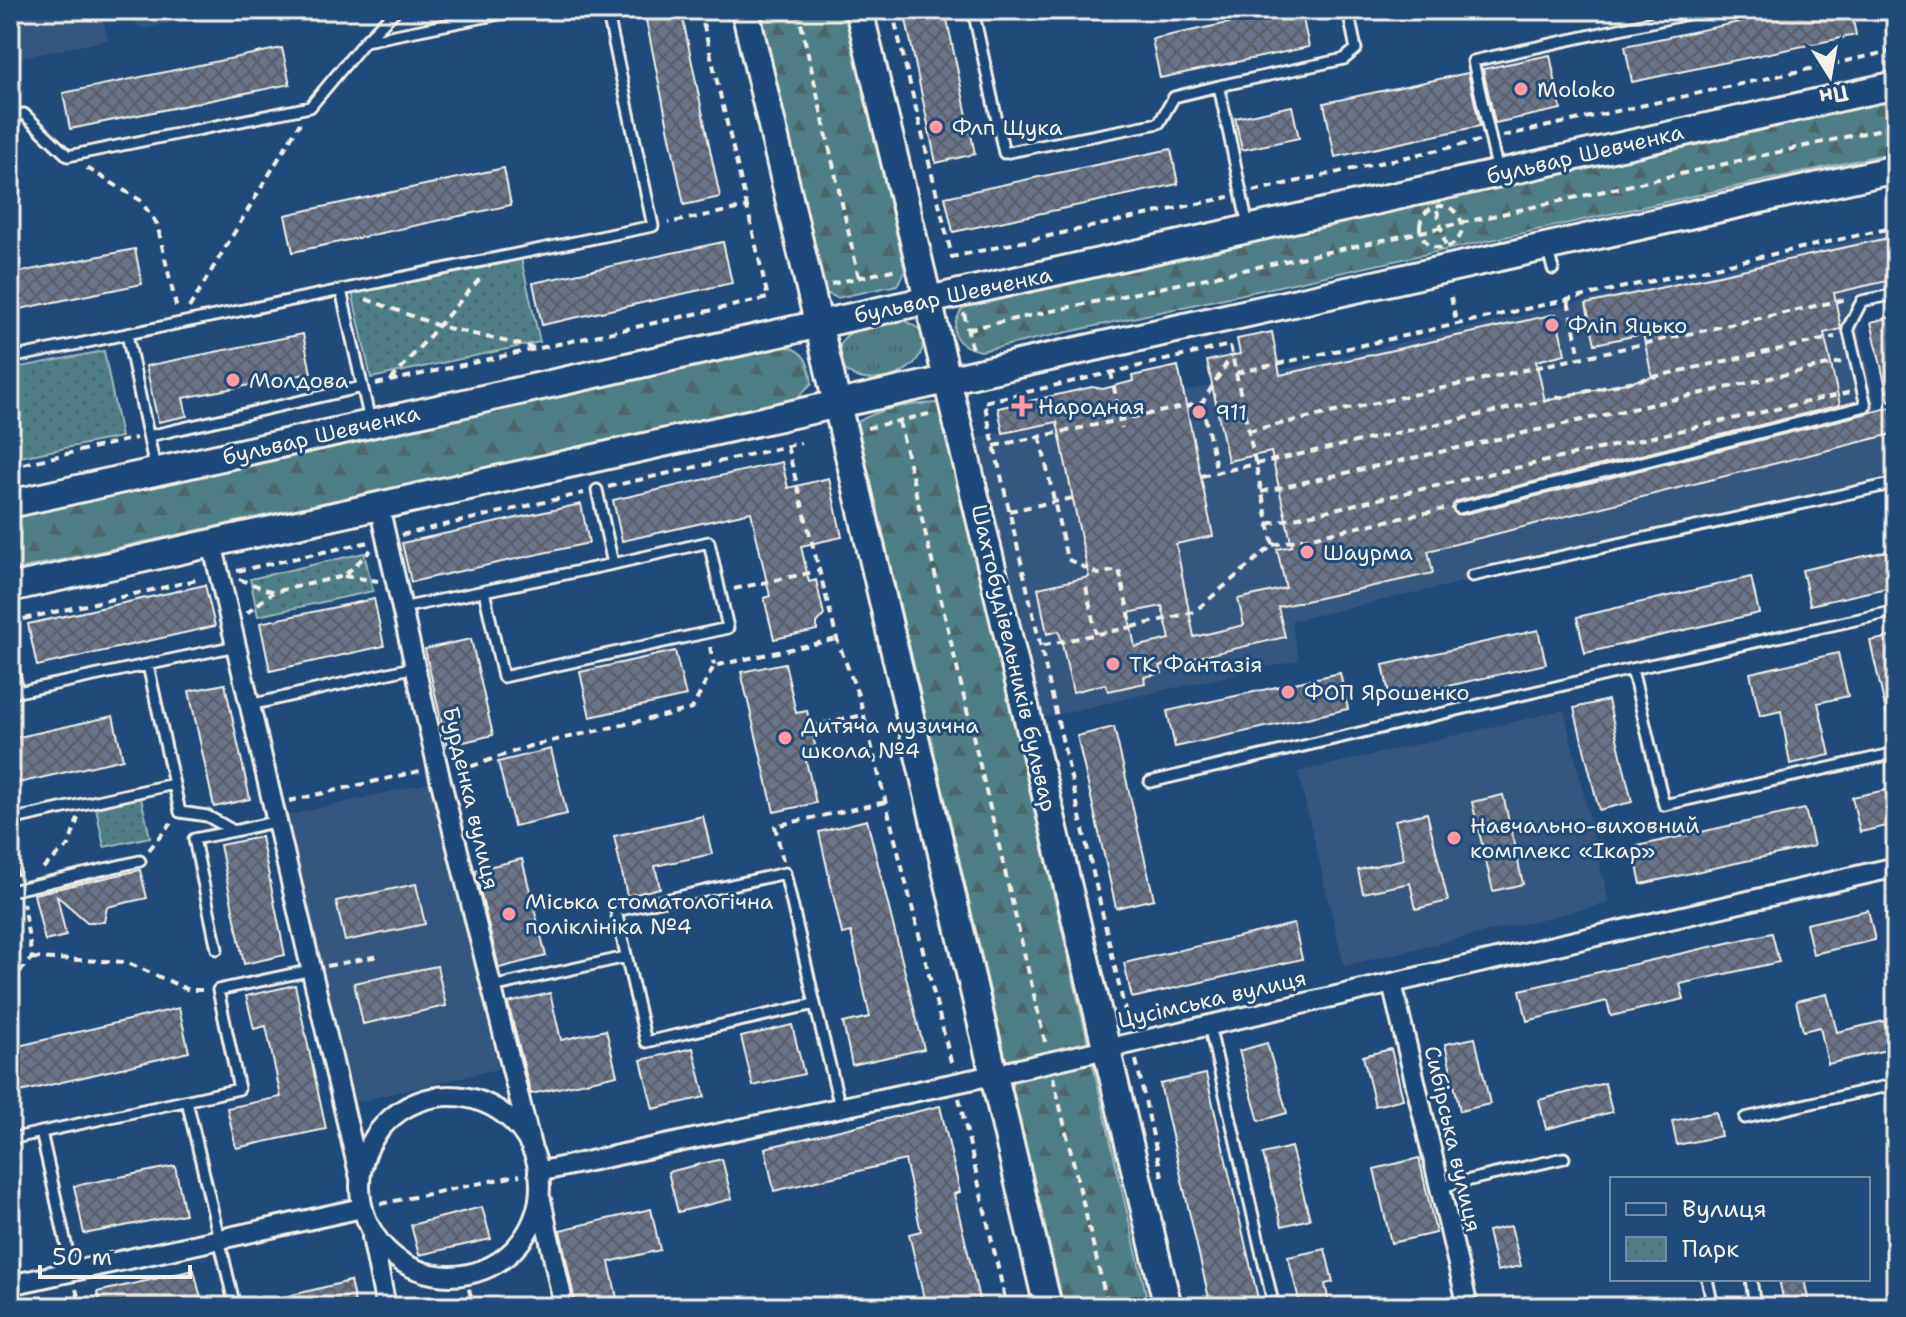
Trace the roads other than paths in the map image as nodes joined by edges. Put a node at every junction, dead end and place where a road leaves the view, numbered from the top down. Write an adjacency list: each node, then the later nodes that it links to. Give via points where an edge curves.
1 (396, 10): 9 (lane)
2 (520, 10): 9 (lane)
3 (607, 10): 16 (lane, via 653,226)
4 (745, 10): 19 (main road)
5 (859, 10): 18 (main road, Шахтобудівельників бульвар)
6 (973, 10): 11 (lane, via 1004,153 1159,123 1174,97)
7 (1348, 10): 11 (lane, via 1356,49 1344,59)
8 (1706, 10): 14 (lane, via 1473,61)
9 (365, 41): 12 (lane, via 310,107 68,156 24,114)
10 (1896, 85): 14 (main road, бульвар Шевченка)
11 (1219, 86): 15 (lane)
12 (10, 116)
13 (1896, 169): 22 (main road, via 1550,257)
14 (1498, 174): 15 (main road, бульвар Шевченка)
15 (1249, 229): 18 (main road, бульвар Шевченка)
16 (341, 290): 20 (lane); 23 (lane)
17 (1896, 294): 32 (lane, via 1862,301 1848,328 1866,406)
18 (929, 300): 19 (main road, бульвар Шевченка); 22 (main road, Шахтобудівельників бульвар)
19 (818, 324): 24 (main road); 25 (main road, бульвар Шевченка)
20 (127, 334): 21 (lane); 26 (lane)
21 (10, 358)
22 (948, 379): 24 (main road); 63 (main road, Шахтобудівельників бульвар)
23 (362, 387): 25 (lane); 26 (lane)
24 (838, 405): 31 (main road); 64 (main road)
25 (370, 424): 27 (main road, бульвар Шевченка)
26 (149, 436): 27 (lane)
27 (156, 472): 30 (main road, бульвар Шевченка)
28 (1896, 483): 35 (lane)
29 (597, 490): 34 (lane)
30 (10, 504)
31 (379, 506): 33 (main road); 38 (street, Бурденка вулиця)
32 (1459, 508)
33 (212, 543): 36 (main road); 40 (street)
34 (613, 564): 37 (lane); 37 (lane, via 709,542 728,628 503,677)
35 (1472, 576)
36 (10, 588)
37 (484, 591): 38 (lane)
38 (402, 608): 43 (street, Бурденка вулиця)
39 (1896, 611): 44 (lane)
40 (236, 646): 42 (lane); 46 (street)
41 (10, 654): 45 (lane)
42 (148, 665): 45 (lane); 49 (lane)
43 (415, 667): 46 (lane); 60 (street, Бурденка вулиця)
44 (1632, 669): 47 (lane, via 1664,805); 48 (lane)
45 (14, 693)
46 (250, 705): 50 (street)
47 (1896, 753)
48 (1150, 782)
49 (174, 784): 51 (lane); 52 (lane, via 180,812 207,816)
50 (276, 813): 52 (lane); 58 (street)
51 (10, 820)
52 (234, 831): 56 (lane, via 194,839)
53 (140, 861): 55 (lane)
54 (1895, 873): 59 (street, Цусімська вулиця)
55 (15, 890)
56 (217, 949)
57 (626, 957): 60 (lane); 61 (lane, via 646,1042); 61 (lane, via 616,911 785,873)
58 (313, 969): 66 (lane, via 218,990 239,1089); 74 (street)
59 (1392, 983): 62 (street, Цусімська вулиця); 75 (street, Сибірська вулиця)
60 (492, 987): 71 (street, Бурденка вулиця)
61 (815, 1004): 67 (lane)
62 (1209, 1025): 63 (street, Цусімська вулиця); 89 (lane)
63 (1120, 1046): 64 (street, Цусімська вулиця); 88 (main road, Шахтобудівельників бульвар)
64 (993, 1075): 67 (street, Цусімська вулиця); 87 (main road)
65 (1896, 1084): 68 (lane)
66 (187, 1101): 69 (lane); 79 (lane)
67 (840, 1107): 73 (street, Цусімська вулиця)
68 (1745, 1118)
69 (41, 1132): 70 (lane); 80 (lane)
70 (10, 1139)
71 (531, 1146): 73 (street, Бурденка вулиця); 74 (street, via 518,1127 487,1104 437,1097 395,1114 374,1137)
72 (1564, 1158): 75 (lane)
73 (538, 1172): 76 (street, Бурденка вулиця)
74 (360, 1178): 77 (street)
75 (1440, 1187): 90 (street, Сибірська вулиця)
76 (540, 1195): 78 (street, via 531,1226 517,1246 487,1268 466,1275 416,1270 395,1258); 86 (street)
77 (362, 1208): 78 (street); 79 (street)
78 (370, 1230): 85 (street)
79 (220, 1239): 80 (street); 84 (lane)
80 (72, 1271): 83 (street)
81 (1707, 1281): 91 (lane)
82 (1751, 1281): 92 (lane)
83 (10, 1285)
84 (235, 1307)
85 (386, 1307)
86 (564, 1307)
87 (1048, 1307)
88 (1168, 1307)
89 (1274, 1307)
90 (1468, 1307)
91 (1713, 1307)
92 (1755, 1307)

